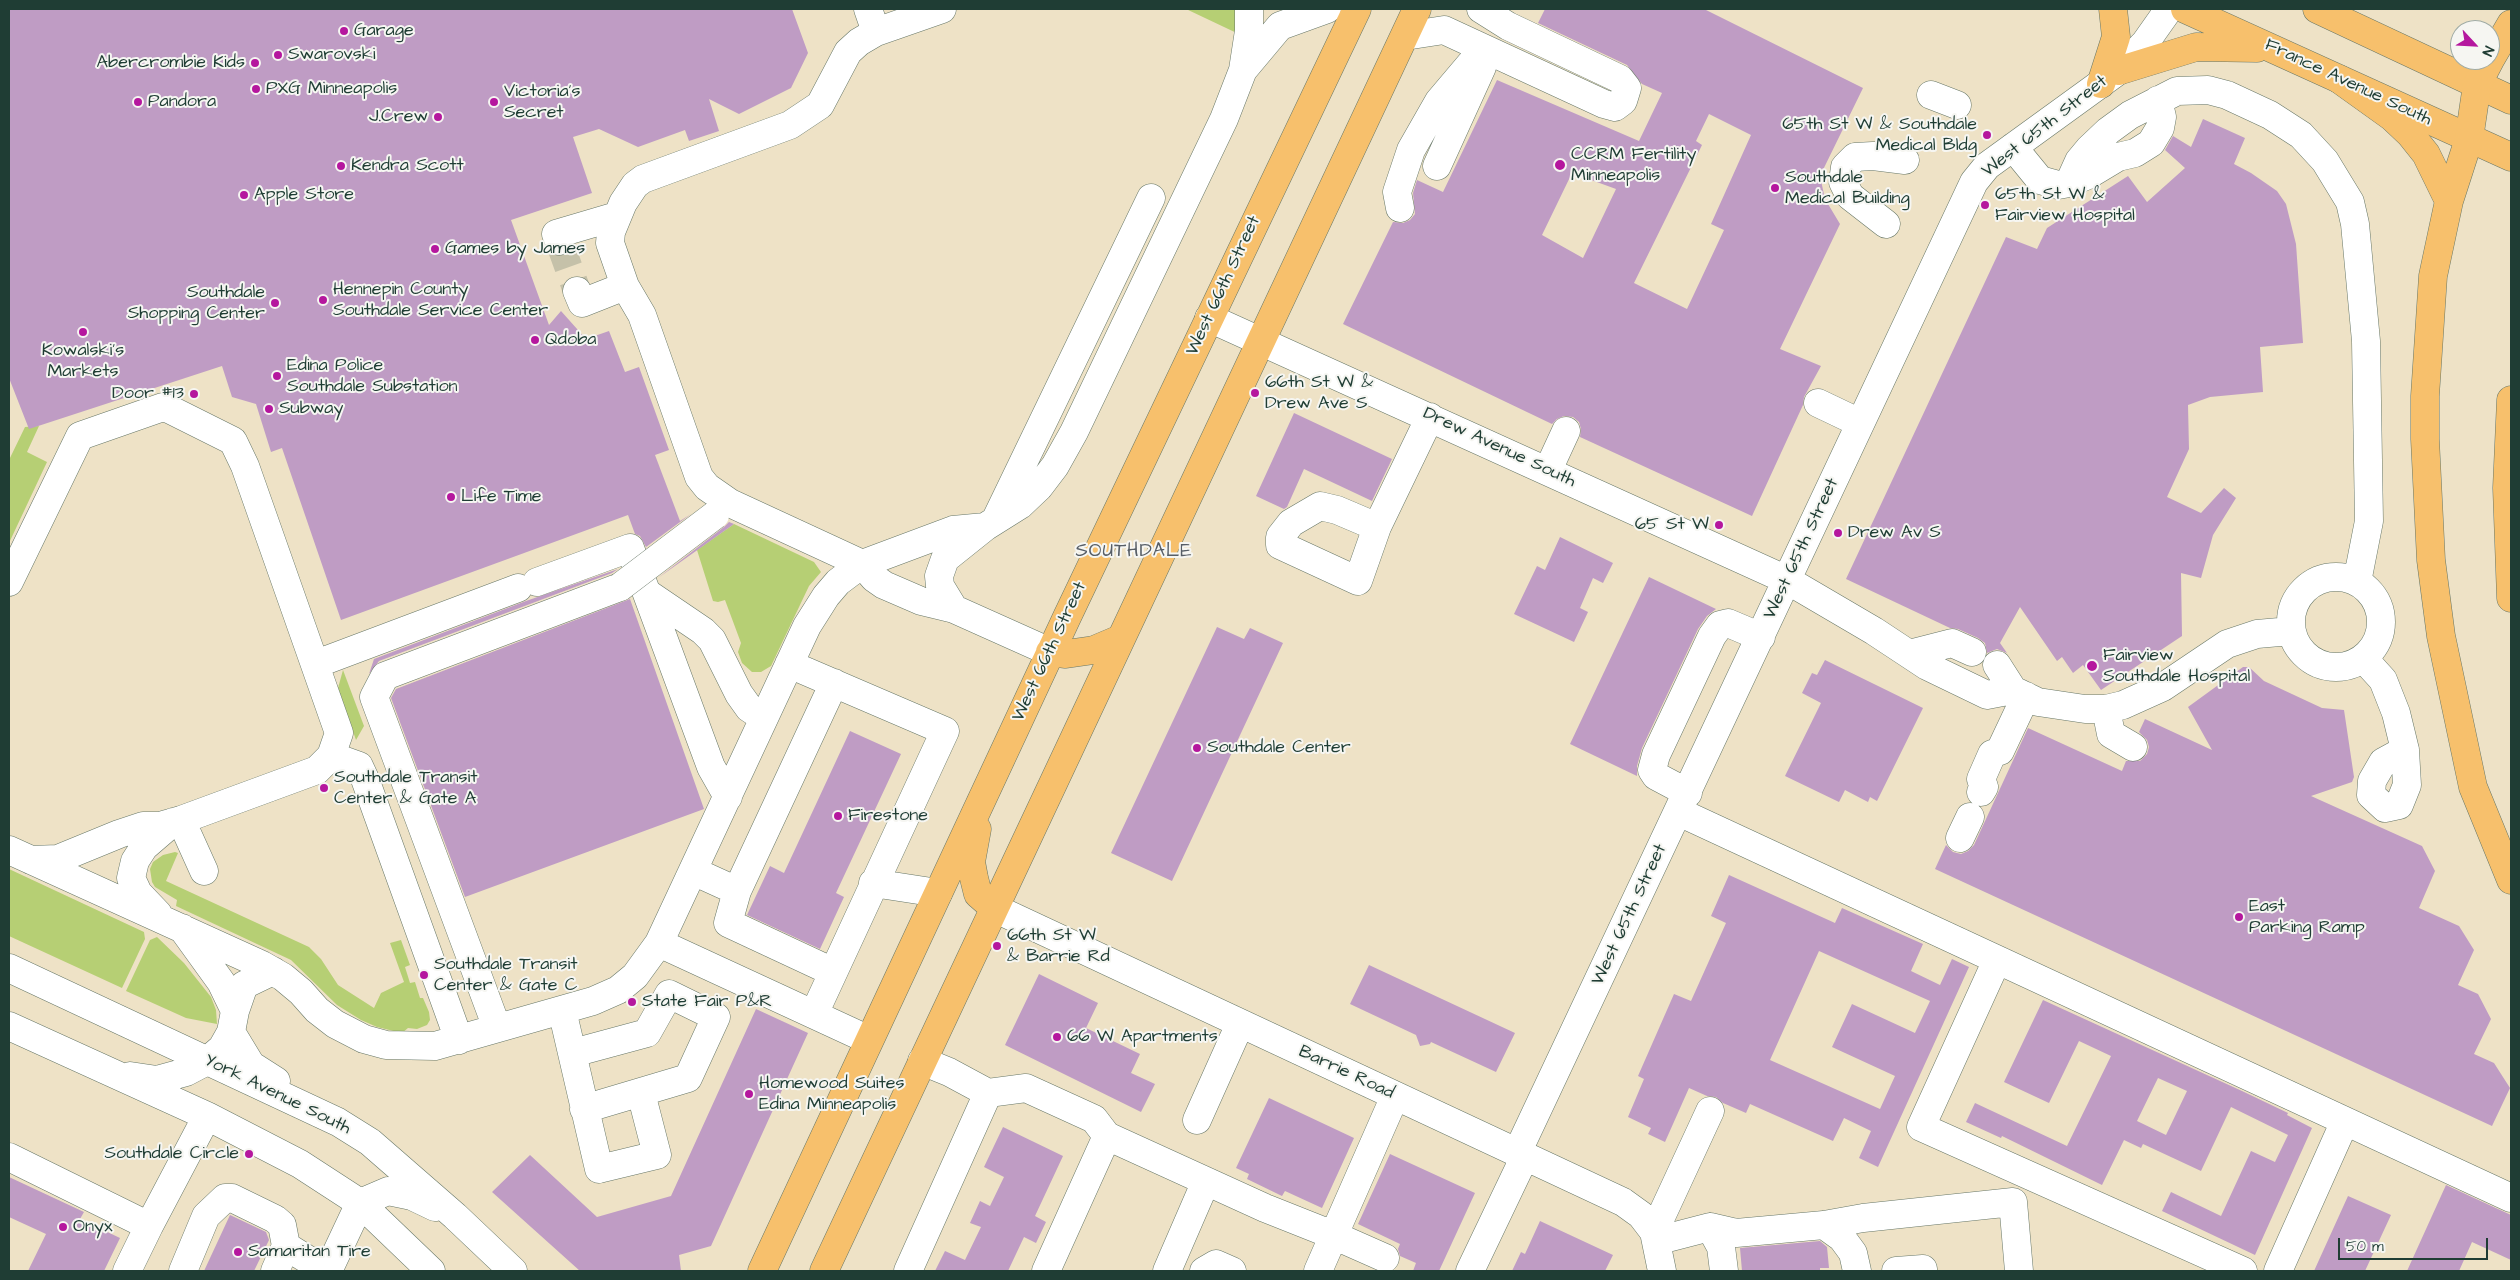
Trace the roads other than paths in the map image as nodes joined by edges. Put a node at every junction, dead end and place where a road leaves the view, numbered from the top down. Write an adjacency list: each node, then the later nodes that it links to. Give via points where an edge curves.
1 (942, 9): 12 (street)
2 (1249, 9): 18 (street, via 1250,30)
3 (1327, 9): 11 (street)
4 (1357, 9): 38 (main road, West 66th Street)
5 (1417, 9): 14 (main road)
6 (2113, 9): 20 (main road, via 2116,37)
7 (2169, 9): 20 (street, West 65th Street, via 2145,44)
8 (2185, 9): 17 (main road, France Avenue South)
9 (2317, 9): 22 (main road)
10 (1493, 12): 16 (street); 16 (street, via 1620,79 1627,88 1623,101 1615,107 1604,104)
11 (1288, 14): 18 (street)
12 (872, 20): 33 (street, via 859,42 848,52 822,102 807,115 790,125 643,179 626,196)
13 (2511, 24): 15 (main road)
14 (1405, 36): 16 (street, via 1444,30); 39 (main road)
15 (2500, 43)
16 (1482, 49): 29 (street, via 1482,67); 32 (street, via 1439,101 1411,150 1397,192)
17 (2273, 49): 20 (main road, via 2196,47); 21 (main road, France Avenue South)
18 (1243, 70): 47 (street, via 1224,119 1074,432 1039,487)
19 (2491, 70): 22 (main road)
20 (2109, 77): 26 (street, West 65th Street)
21 (2339, 79): 25 (main road, France Avenue South); 31 (main road, via 2410,134 2426,154)
22 (2494, 92): 25 (main road)
23 (1932, 96): 24 (street)
24 (1957, 105)
25 (2471, 140): 27 (main road, France Avenue South); 31 (main road)
26 (2013, 147): 43 (street, West 65th Street, via 1987,166 1971,189); 52 (street, via 2040,180 2058,185 2069,183 2151,143 2162,117 2158,100 2178,91 2208,90 2270,115 2301,135 2325,161 2350,202 2358,254 2368,410 2370,520)
27 (2511, 157)
28 (1905, 160): 34 (street, via 1855,157 1846,167 1843,182 1850,196)
29 (1437, 166)
30 (1151, 198): 47 (street)
31 (2450, 201): 81 (main road, via 2433,276 2425,396 2431,560 2441,636 2473,787)
32 (1400, 208)
33 (617, 216): 35 (street, via 556,234); 36 (street, via 610,244)
34 (1886, 224)
35 (559, 241)
36 (625, 286): 37 (street, via 582,303); 46 (street, via 642,315 699,477 716,495)
37 (577, 290)
38 (1209, 318): 39 (street, Drew Avenue South); 59 (main road, West 66th Street)
39 (1262, 341): 42 (street, Drew Avenue South); 58 (main road)
40 (2511, 400): 54 (main road, via 2507,488)
41 (1818, 403): 43 (street)
42 (1430, 416): 45 (street, Drew Avenue South); 48 (street)
43 (1860, 423): 50 (street, West 65th Street)
44 (1566, 430): 45 (street)
45 (1548, 470): 50 (street, Drew Avenue South)
46 (722, 509): 49 (street); 99 (street, bridge, via 620,587 385,676 374,697)
47 (990, 523): 49 (street, via 953,530); 55 (street, via 945,559 939,576 940,586)
48 (1378, 527): 48 (street, via 1358,581 1280,545 1280,537 1291,523 1320,506)
49 (862, 564): 55 (street, via 884,585 921,601); 64 (street, via 826,596)
50 (1787, 580): 57 (street, West 65th Street); 61 (street, Drew Avenue South)
51 (9, 582): 63 (street, via 80,436 163,407 233,441 245,466)
52 (2357, 582): 56 (street, via 2329,578 2309,586 2295,603); 62 (street, via 2369,591 2381,619 2380,634)
53 (647, 593): 63 (street, via 630,548); 69 (street, via 712,640 739,694); 74 (street, via 711,767)
54 (2511, 598)
55 (954, 609): 59 (street)
56 (2291, 631): 62 (street, via 2306,656 2319,664 2349,665); 68 (street, via 2257,634 2227,644 2149,695)
57 (1761, 637): 76 (street, West 65th Street); 76 (street, via 1728,623 1720,625 1656,755 1652,770)
58 (1120, 639): 59 (main road, via 1094,650 1066,654); 85 (main road)
59 (1050, 652): 75 (main road, West 66th Street)
60 (1972, 652): 61 (street, via 1952,643)
61 (1909, 654): 67 (street, Drew Avenue South, via 1987,695)
62 (2363, 658): 71 (street, via 2383,680 2396,713)
63 (316, 664): 72 (street, via 339,733)
64 (789, 664): 66 (street); 69 (street)
65 (1998, 665): 67 (street)
66 (834, 683): 82 (street, via 945,731); 83 (street)
67 (2019, 693): 68 (street, via 2038,702); 73 (street, via 2000,751 1992,754 1981,779)
68 (2106, 709): 70 (street, via 2111,734)
69 (764, 718): 74 (street)
70 (2133, 747)
71 (2405, 750)
72 (331, 756): 77 (street, via 317,770); 100 (street, via 359,766 365,779)
73 (1982, 790)
74 (728, 796): 80 (street)
75 (982, 798): 84 (main road, West 66th Street); 85 (main road, via 971,862 978,894)
76 (1684, 803): 88 (street); 116 (street, West 65th Street)
77 (177, 821): 78 (street, via 143,826 58,859); 79 (street); 86 (street, via 144,847 135,861 131,878 138,894)
78 (19, 855): 86 (street)
79 (204, 871)
80 (693, 871): 83 (street); 87 (street)
81 (2511, 880)
82 (873, 883): 84 (street); 91 (street)
83 (737, 891): 91 (street, via 728,923)
84 (938, 893): 101 (main road, West 66th Street)
85 (994, 908): 97 (street, Barrie Road); 103 (main road)
86 (172, 923): 90 (street); 96 (street, via 221,982)
87 (659, 943): 92 (street); 93 (street, via 635,976 618,990)
88 (1997, 960): 113 (street); 152 (street, via 1921,1126)
89 (9, 968): 104 (street, York Avenue South)
90 (273, 971): 96 (street, via 244,985); 100 (street, via 301,992 317,1010 364,1039 414,1047)
91 (832, 972): 94 (street)
92 (734, 978): 94 (street); 95 (street)
93 (562, 1010): 99 (street); 102 (street)
94 (814, 1014): 101 (street)
95 (716, 1017): 102 (street, via 669,994 646,1033); 106 (street, via 688,1078)
96 (233, 1021): 104 (street, via 222,1048); 114 (street, via 250,1065)
97 (1240, 1024): 108 (street, Barrie Road); 112 (street)
98 (9, 1026): 105 (street)
99 (497, 1028): 100 (street)
100 (460, 1040)
101 (869, 1040): 122 (main road, West 66th Street)
102 (572, 1053): 109 (street)
103 (922, 1060): 107 (street); 138 (main road)
104 (207, 1061): 105 (street, via 186,1072 157,1080); 114 (street, York Avenue South)
105 (114, 1074): 111 (street)
106 (641, 1093): 109 (street); 109 (street, via 656,1155 599,1169)
107 (988, 1093): 115 (street, via 1026,1088 1094,1119); 139 (street)
108 (1395, 1096): 116 (street, Barrie Road); 126 (street)
109 (584, 1109)
110 (1710, 1111): 127 (street)
111 (206, 1116): 120 (street, via 300,1164); 124 (street)
112 (1197, 1120)
113 (2345, 1121): 119 (street); 153 (street)
114 (342, 1125): 121 (street, York Avenue South, via 370,1142)
115 (1107, 1136): 118 (street); 140 (street)
116 (1521, 1155): 127 (street, Barrie Road, via 1623,1202 1641,1215); 145 (street, West 65th Street)
117 (9, 1157): 124 (street)
118 (1206, 1182): 126 (street); 141 (street)
119 (2511, 1198)
120 (360, 1203): 121 (street, via 388,1191 412,1196); 133 (street); 134 (street)
121 (455, 1216): 135 (street, York Avenue South)
122 (785, 1221): 136 (main road); 137 (main road, West 66th Street)
123 (1824, 1225): 125 (street, via 1736,1232); 148 (street, via 1842,1238 1853,1253); 151 (street, via 2014,1202)
124 (149, 1226): 130 (street)
125 (1710, 1227): 127 (street); 147 (street, via 1722,1247)
126 (1333, 1235): 129 (street); 144 (street)
127 (1655, 1237): 146 (street, Barrie Road)
128 (286, 1246): 131 (street, via 282,1225 275,1219 232,1198 225,1198 206,1216); 132 (street); 133 (street)
129 (1385, 1258)
130 (127, 1271)
131 (183, 1271)
132 (275, 1271)
133 (327, 1271)
134 (431, 1271)
135 (513, 1271)
136 (743, 1271)
137 (762, 1271)
138 (824, 1271)
139 (908, 1271)
140 (1046, 1271)
141 (1167, 1271)
142 (1204, 1271): 143 (street, via 1216,1264)
143 (1232, 1271)
144 (1318, 1271)
145 (1470, 1271)
146 (1662, 1271)
147 (1724, 1271)
148 (1857, 1271)
149 (1896, 1271): 150 (street)
150 (1923, 1271)
151 (2018, 1271)
152 (2243, 1271)
153 (2278, 1271)

